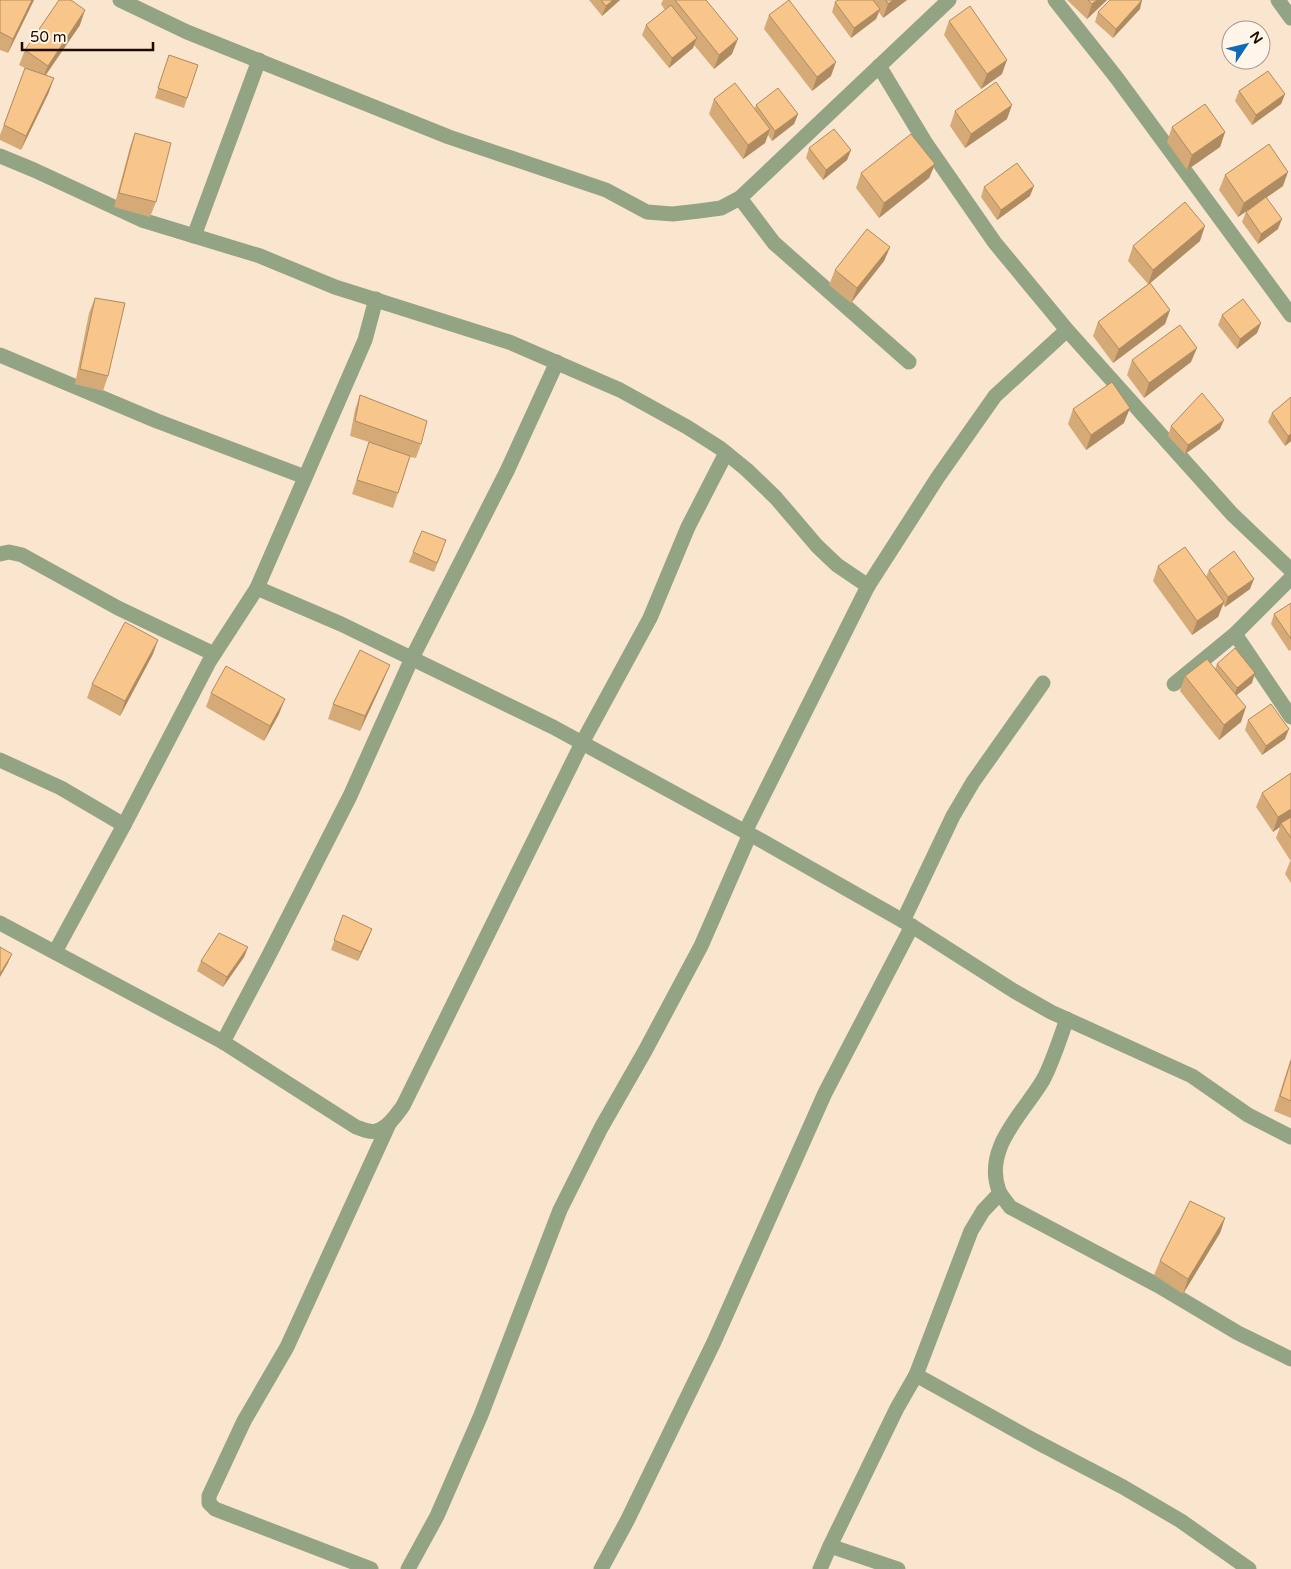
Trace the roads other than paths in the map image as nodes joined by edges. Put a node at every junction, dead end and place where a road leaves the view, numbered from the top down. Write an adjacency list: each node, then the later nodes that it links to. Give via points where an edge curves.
1 (120, 0): 6 (street, via 187,32)
2 (949, 0): 7 (street)
3 (1055, 0): 12 (street, via 1116,77)
4 (1278, 0): 5 (street)
5 (1291, 18)
6 (259, 60): 9 (street, via 449,137 606,190 647,212 673,214 721,208); 10 (street)
7 (879, 66): 9 (street); 13 (street, via 925,142 996,243)
8 (0, 156): 10 (street, via 142,220)
9 (740, 198): 16 (street, via 774,243)
10 (194, 236): 11 (street, via 260,256 335,287)
11 (376, 299): 15 (street, via 509,342); 18 (street, via 365,340)
12 (1291, 315)
13 (1067, 330): 20 (street, via 1232,514); 22 (street, via 995,396)
14 (0, 355): 18 (street, via 157,421)
15 (557, 362): 17 (street, via 620,390 687,427); 26 (street, via 507,470)
16 (910, 362)
17 (726, 454): 22 (street, via 776,498 837,565); 30 (street, via 688,527 650,618)
18 (306, 477): 23 (street)
19 (0, 554): 25 (street, via 22,555 118,608)
20 (1291, 570)
21 (1291, 578): 24 (street)
22 (868, 586): 33 (street)
23 (257, 588): 25 (street); 26 (street)
24 (1235, 634): 28 (street); 29 (street)
25 (214, 654): 32 (street)
26 (412, 658): 30 (street); 38 (street, via 350,796)
27 (1044, 683): 35 (street, via 958,807)
28 (1174, 684)
29 (1291, 717)
30 (582, 743): 33 (street); 39 (street, via 403,1106)
31 (0, 760): 32 (street, via 61,788)
32 (124, 825): 36 (street)
33 (748, 833): 35 (street); 46 (street, via 701,946 560,1210 481,1415 437,1516)
34 (0, 923): 36 (street)
35 (907, 923): 37 (street, via 1014,991); 47 (street, via 825,1093 714,1342)
36 (55, 952): 38 (street)
37 (1067, 1019): 40 (street, via 1192,1076 1248,1115); 41 (street, via 1043,1079 1008,1130 997,1155 995,1175)
38 (223, 1042): 39 (street, via 356,1127 376,1131)
39 (389, 1124): 45 (street, via 287,1347 244,1421 208,1496 215,1509)
40 (1291, 1138)
41 (1000, 1192): 42 (street, via 1010,1207); 43 (street, via 971,1231)
42 (1291, 1359)
43 (916, 1374): 44 (street); 50 (street, via 1182,1521)
44 (830, 1546): 48 (street); 49 (street)
45 (371, 1569)
46 (408, 1569)
47 (601, 1569)
48 (820, 1569)
49 (898, 1569)
50 (1249, 1569)

